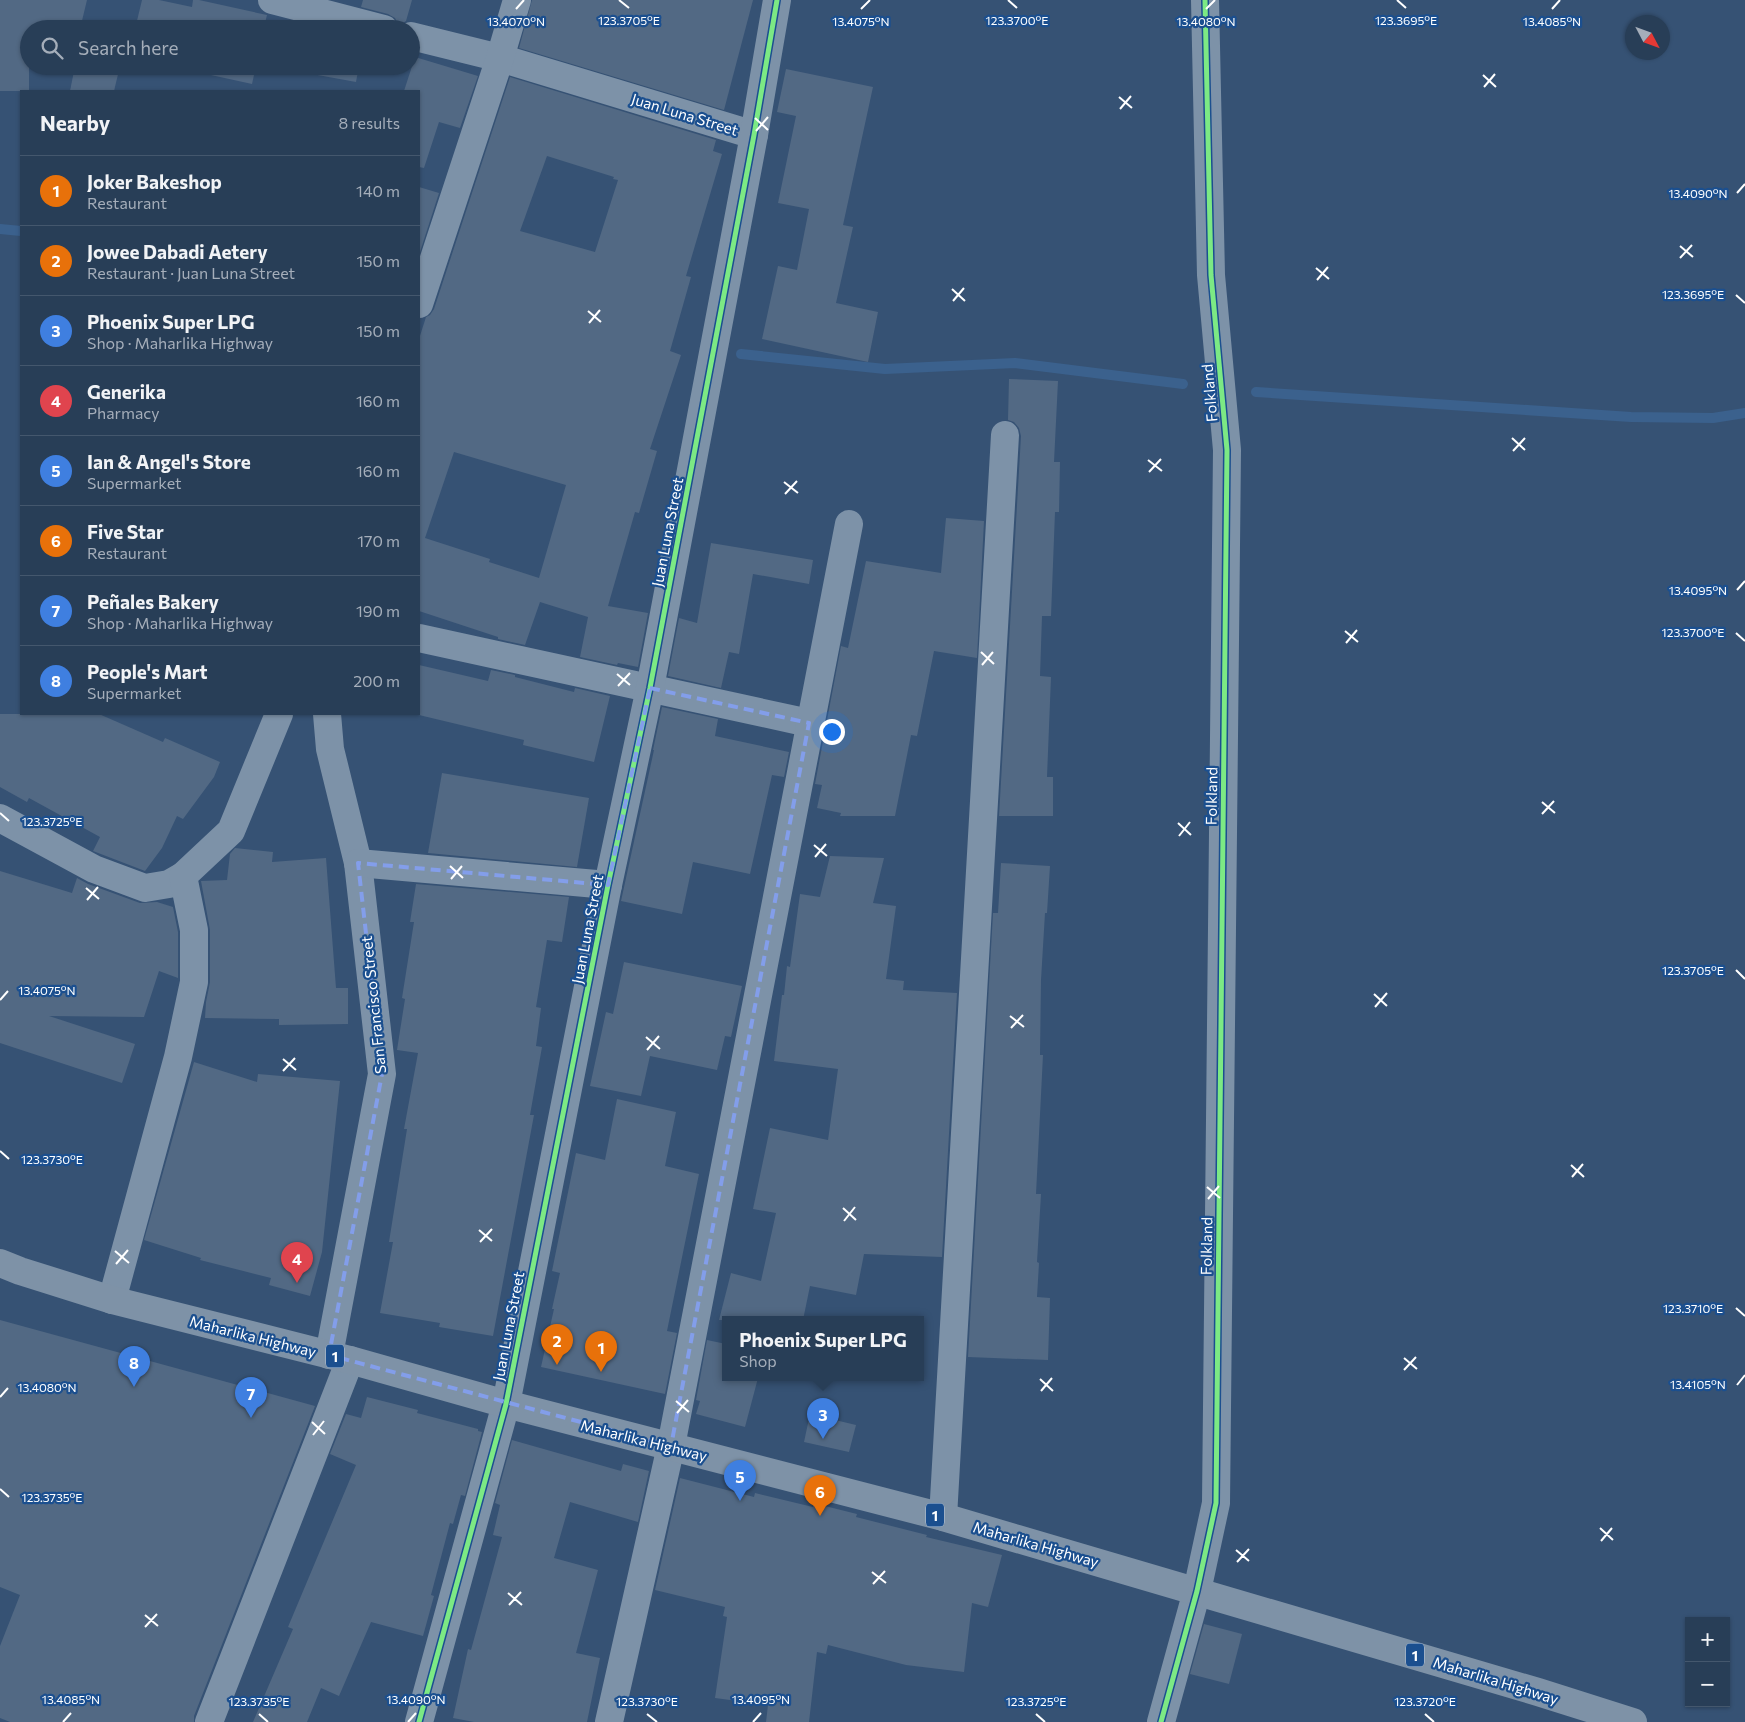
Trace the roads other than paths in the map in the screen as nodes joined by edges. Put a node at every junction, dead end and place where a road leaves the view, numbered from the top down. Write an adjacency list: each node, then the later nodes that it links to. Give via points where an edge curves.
1 (272, 0): 5 (street)
2 (517, 0): 7 (street)
3 (777, 0): 8 (street)
4 (1205, 0): 27 (street, Folkland, via 1211,276 1227,450 1216,1503)
5 (349, 20)
6 (420, 38): 7 (street, Juan Luna Street)
7 (500, 58): 8 (street, Juan Luna Street); 9 (street)
8 (754, 135): 13 (street, Juan Luna Street)
9 (420, 301)
10 (1005, 435): 26 (street)
11 (849, 524): 16 (street)
12 (420, 638): 13 (street)
13 (650, 688): 16 (street); 20 (street, Juan Luna Street)
14 (279, 715): 19 (street, via 231,831)
15 (327, 715): 18 (street, San Francisco Street, via 330,749)
16 (809, 724): 25 (street)
17 (0, 818): 19 (street, via 94,869 145,888 169,884)
18 (358, 863): 20 (street); 23 (street, San Francisco Street, via 382,1074)
19 (183, 876): 22 (street, via 194,930 194,982 178,1057)
20 (608, 885): 24 (street, Juan Luna Street)
21 (0, 1263): 22 (highway, Maharlika Highway / 1)
22 (112, 1300): 23 (highway, Maharlika Highway / 1)
23 (340, 1357): 24 (highway, Maharlika Highway / 1); 28 (street, San Francisco Street, via 312,1461)
24 (506, 1404): 25 (highway, Maharlika Highway / 1); 29 (street, Juan Luna Street)
25 (671, 1446): 26 (highway, Maharlika Highway / 1); 30 (street)
26 (943, 1517): 27 (highway, Maharlika Highway / 1)
27 (1197, 1591): 31 (street, Folkland); 32 (highway, Maharlika Highway / 1)
28 (209, 1722)
29 (419, 1722)
30 (609, 1722)
31 (1161, 1722)
32 (1633, 1722)

